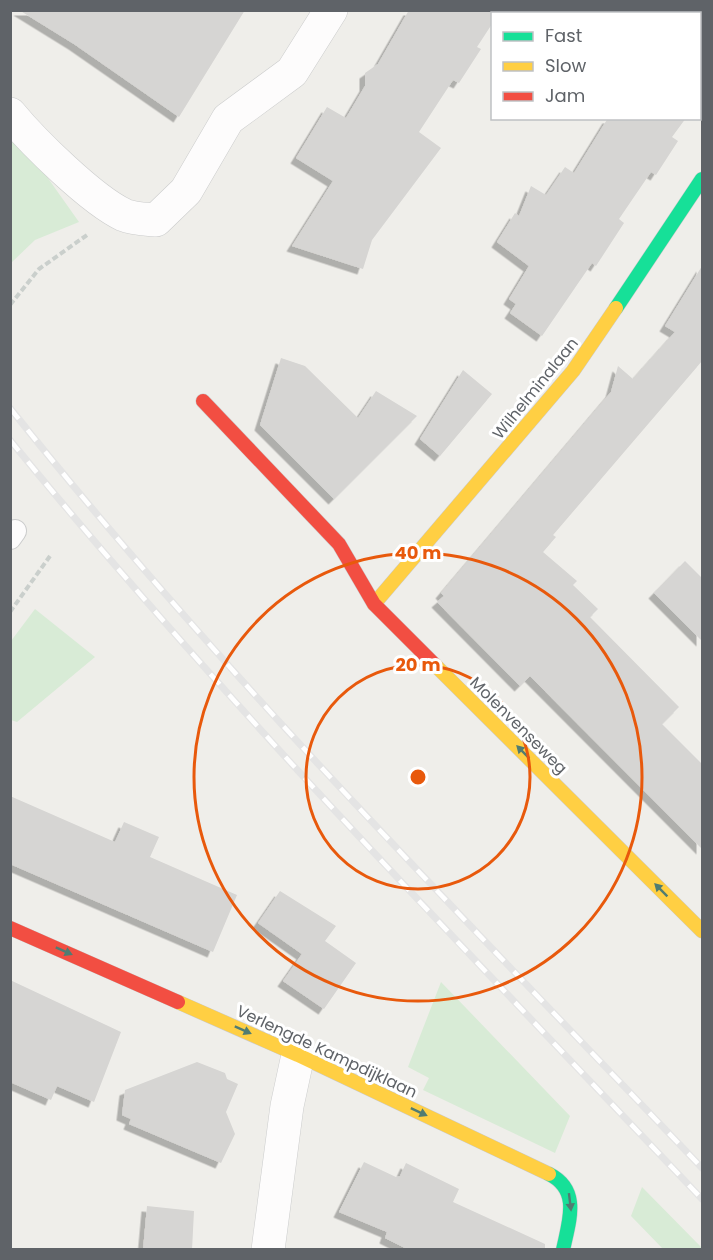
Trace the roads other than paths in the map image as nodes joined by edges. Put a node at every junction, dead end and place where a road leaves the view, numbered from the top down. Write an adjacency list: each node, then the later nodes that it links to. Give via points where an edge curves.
1 (331, 10): 2 (street, via 292,72 228,119 186,191 156,220 125,215 113,207 65,170)
2 (10, 114)
3 (702, 179): 5 (street, Wilhelminalaan, via 573,371)
4 (203, 401): 5 (street, Molenvenseweg, via 339,544)
5 (374, 604): 7 (street, Molenvenseweg, one-way to 5)
6 (10, 928): 8 (street, Verlengde Kampdijklaan, one-way to 8)
7 (702, 931)
8 (298, 1055): 9 (street, via 287,1106); 10 (street, Verlengde Kampdijklaan, one-way to 10, via 559,1179 571,1195)
9 (268, 1250)
10 (563, 1250)

